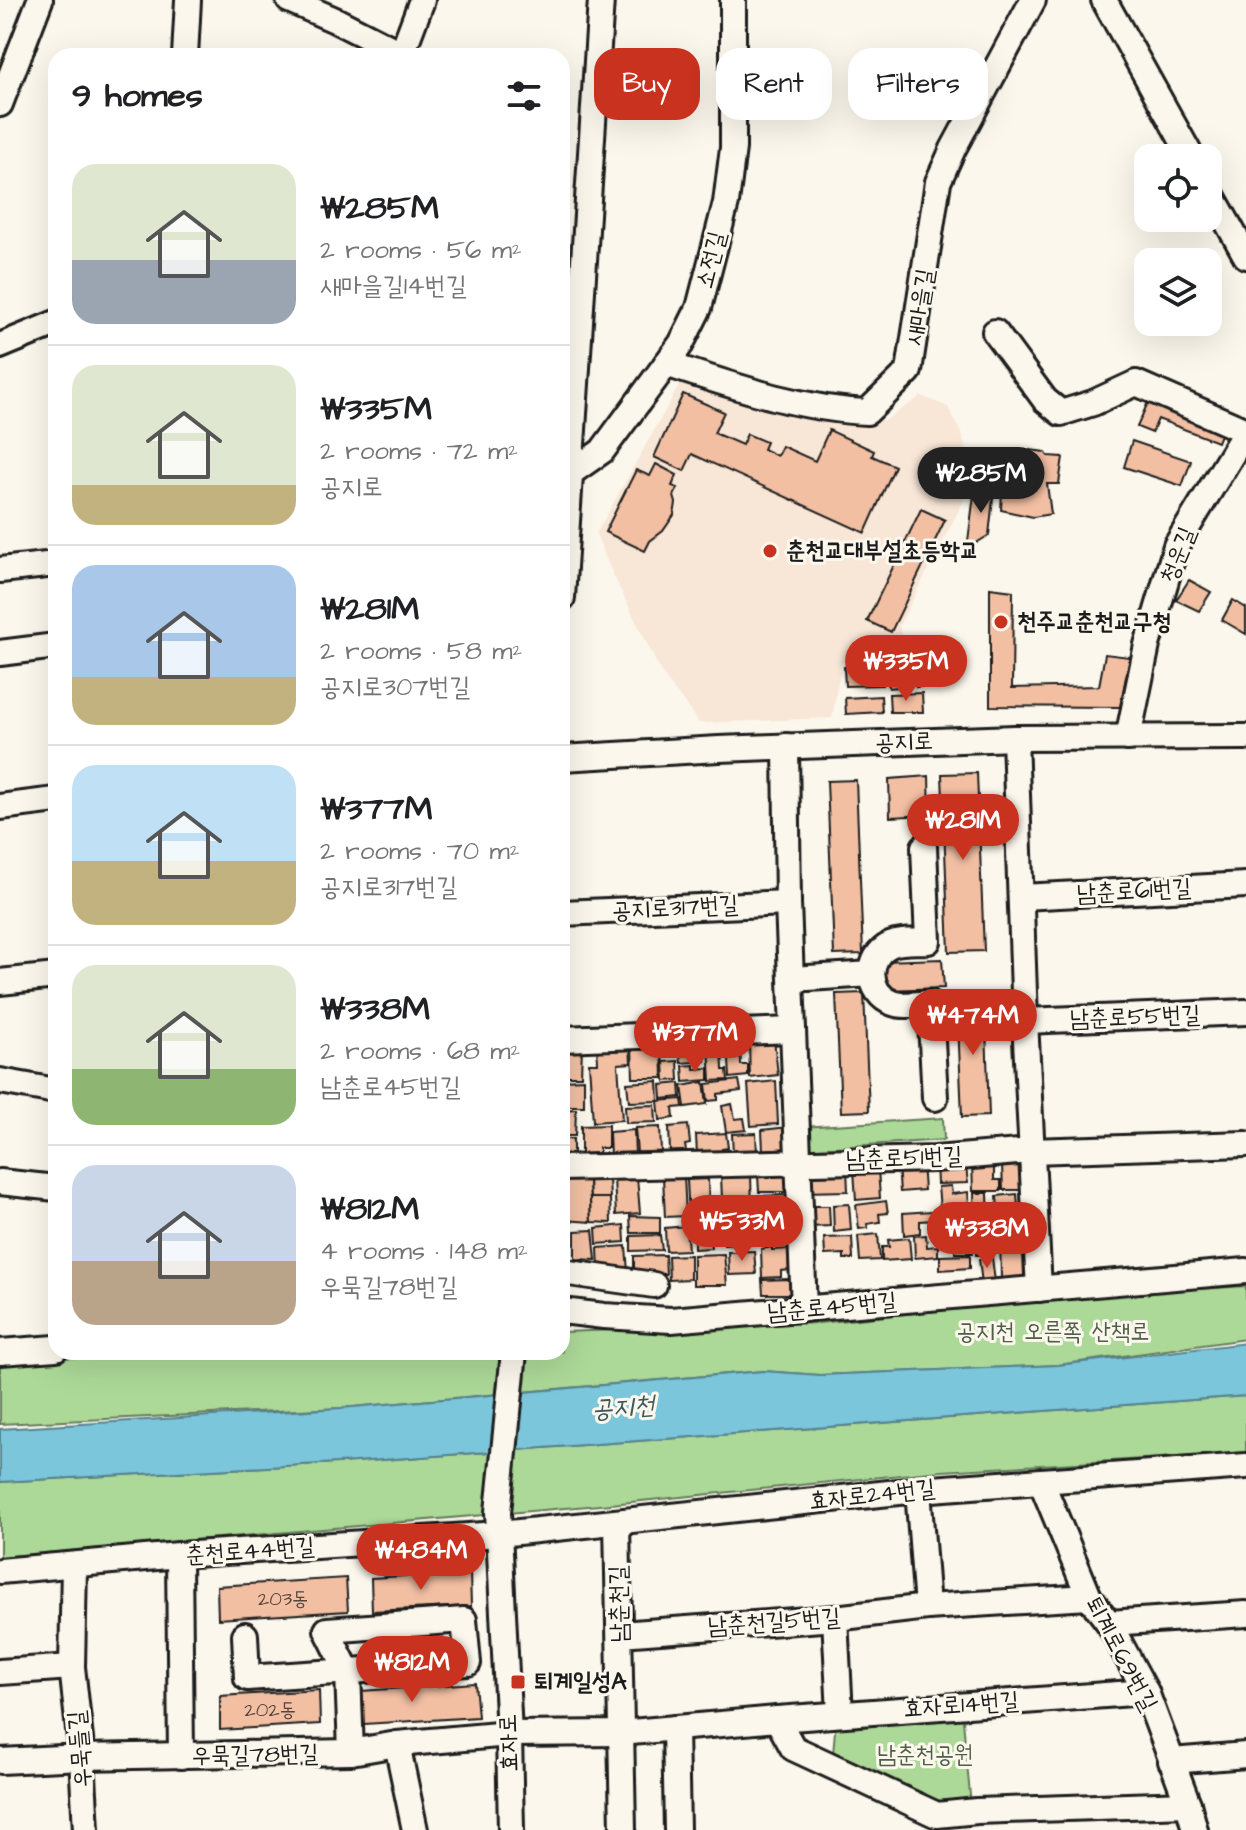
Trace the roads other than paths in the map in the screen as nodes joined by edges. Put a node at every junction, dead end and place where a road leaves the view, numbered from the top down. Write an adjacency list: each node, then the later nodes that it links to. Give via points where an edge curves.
1 (40, 0): 12 (street)
2 (188, 0): 9 (street)
3 (289, 0): 10 (street)
4 (422, 0): 11 (street)
5 (601, 0): 16 (street)
6 (733, 0): 20 (street, 소전길, via 733,148 726,203 699,308)
7 (1033, 0): 20 (street, 새마을길, via 938,182 909,371 901,380 867,412 840,411 754,392)
8 (1104, 0): 13 (street)
9 (185, 48)
10 (389, 48)
11 (405, 48)
12 (0, 104)
13 (1184, 144)
14 (1222, 213): 15 (street)
15 (1246, 256)
16 (570, 323)
17 (48, 326): 19 (street)
18 (995, 332): 21 (street, via 1045,400 1061,413 1136,383)
19 (0, 346)
20 (666, 364): 22 (street, 소전길, via 602,451)
21 (1246, 431): 29 (street, 청운길, via 1176,546 1147,645)
22 (570, 473)
23 (48, 565): 24 (street)
24 (0, 570)
25 (48, 647): 26 (street)
26 (0, 653)
27 (1246, 737): 29 (street, 공지로)
28 (1015, 738): 29 (street, 공지로); 30 (street, 공지로); 36 (street)
29 (1128, 738)
30 (786, 746): 31 (street, 공지로); 37 (street)
31 (570, 758)
32 (48, 802): 33 (street)
33 (0, 807)
34 (924, 847): 39 (street, via 928,941 890,945 875,959)
35 (1246, 885): 36 (street, 남춘로61번길)
36 (1022, 897): 44 (street)
37 (788, 903): 38 (street, 공지로317번길); 41 (street)
38 (570, 913)
39 (872, 974): 41 (street); 49 (street, via 875,989 890,1003 930,1003)
40 (48, 977): 42 (street)
41 (792, 979): 45 (street)
42 (0, 982)
43 (1246, 1012): 44 (street, 남춘로55번길)
44 (1025, 1021): 51 (street)
45 (793, 1030): 46 (street); 52 (street)
46 (570, 1039)
47 (0, 1081): 48 (street)
48 (48, 1090)
49 (935, 1098)
50 (1246, 1144): 51 (street, 남춘로51번길)
51 (1031, 1151): 52 (street, 남춘로51번길); 59 (street)
52 (799, 1162): 53 (street, 남춘로51번길); 60 (street)
53 (570, 1168)
54 (0, 1182): 55 (street)
55 (48, 1187)
56 (1246, 1271): 59 (street, 남춘로45번길)
57 (570, 1273): 58 (street)
58 (654, 1285)
59 (1039, 1289): 60 (street, 남춘로45번길)
60 (804, 1309): 61 (street, 남춘로45번길, via 671,1320)
61 (570, 1312)
62 (48, 1349): 63 (street)
63 (0, 1352)
64 (513, 1360): 69 (street, 효자로)
65 (1246, 1466): 66 (street, 효자로24번길)
66 (1041, 1481): 67 (street, 효자로24번길); 73 (street, 퇴계로69번길)
67 (918, 1490): 68 (street, 효자로24번길); 74 (street)
68 (617, 1522): 69 (street, 효자로24번길); 78 (street, 남춘천길)
69 (499, 1523): 70 (street, 춘천로44번길); 88 (street, 효자로)
70 (179, 1555): 71 (street, 춘천로44번길); 92 (street)
71 (74, 1566): 72 (street, 춘천로44번길); 80 (street, 우묵들길)
72 (0, 1571)
73 (1089, 1597): 74 (street, 남춘천길5번길); 77 (street, 퇴계로69번길)
74 (927, 1607): 76 (street, 남춘천길5번길)
75 (1246, 1614): 77 (street)
76 (835, 1618): 78 (street, 남춘천길5번길); 84 (street)
77 (1109, 1623): 83 (street, 퇴계로69번길)
78 (620, 1634): 87 (street, 남춘천길)
79 (245, 1635): 82 (street, via 247,1678)
80 (72, 1667): 81 (street); 93 (street, 우묵들길)
81 (0, 1672)
82 (348, 1672): 82 (street, via 327,1630 464,1620 468,1663); 90 (street)
83 (1146, 1692): 84 (street, 효자로14번길); 95 (street, 퇴계로69번길)
84 (840, 1714): 85 (street, 효자로14번길)
85 (777, 1719): 86 (street, 효자로14번길); 97 (street, via 793,1748)
86 (675, 1728): 87 (street, 효자로14번길); 102 (street)
87 (620, 1733): 88 (street, 효자로14번길); 101 (street, 남춘천길)
88 (509, 1734): 89 (street, 우묵길78번길); 100 (street, 효자로)
89 (397, 1744): 90 (street, 우묵길78번길); 99 (street)
90 (351, 1752): 92 (street, 우묵길78번길)
91 (1246, 1755): 95 (street)
92 (181, 1756): 93 (street, 우묵길78번길)
93 (82, 1757): 94 (street, 우묵길78번길); 98 (street, 우묵들길)
94 (0, 1761)
95 (1171, 1761): 96 (street, 퇴계로69번길)
96 (1188, 1804): 97 (street, via 977,1811); 103 (street, 퇴계로69번길)
97 (937, 1822)
98 (86, 1830)
99 (415, 1830)
100 (511, 1830)
101 (623, 1830)
102 (677, 1830)
103 (1195, 1830)

